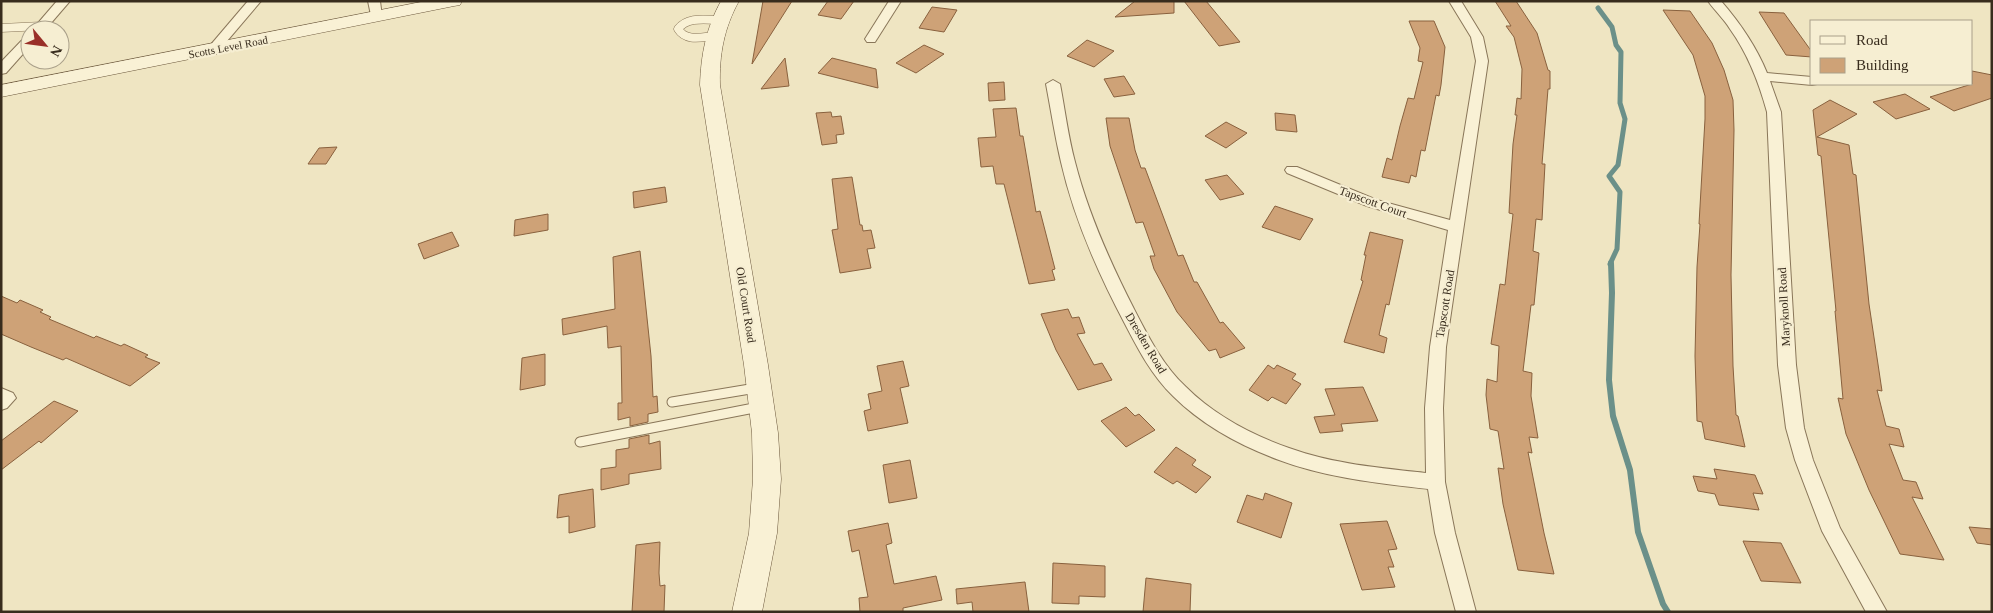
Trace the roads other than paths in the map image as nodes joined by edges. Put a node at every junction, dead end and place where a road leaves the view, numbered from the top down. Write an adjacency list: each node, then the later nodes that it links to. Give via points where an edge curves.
1 (64, 1): 9 (street)
2 (255, 1): 15 (street)
3 (454, 1): 8 (main road, Scotts Level Road)
4 (730, 1): 12 (main road, Old Court Road)
5 (896, 1): 13 (street)
6 (1455, 1): 22 (street, Tapscott Road, via 1477,37 1482,61)
7 (1714, 1): 17 (street, Maryknoll Road, via 1739,30)
8 (375, 9): 15 (main road, Scotts Level Road)
9 (47, 20)
10 (1, 28): 11 (lane)
11 (20, 28)
12 (718, 28): 12 (lane, via 690,21 678,29 686,37); 24 (main road, Old Court Road, via 710,65 710,85)
13 (871, 39)
14 (20, 50): 16 (street)
15 (212, 51): 20 (main road, Scotts Level Road)
16 (1, 70)
17 (1763, 76): 18 (street); 31 (street, Maryknoll Road, via 1775,121 1787,365 1796,428 1804,460 1832,531)
18 (1810, 81)
19 (1053, 84): 28 (street, Dresden Road, via 1068,162 1084,216 1106,272 1142,341 1170,383 1216,420 1268,448 1325,466)
20 (1, 92)
21 (1292, 170): 22 (street, Tapscott Court, via 1372,203)
22 (1456, 227): 28 (street, Tapscott Road, via 1438,347 1434,408)
23 (1, 395): 26 (street, via 7,398)
24 (761, 397): 25 (lane); 27 (lane); 29 (main road, Old Court Road, via 766,454 765,504)
25 (672, 402)
26 (1, 403)
27 (580, 442)
28 (1436, 482): 30 (street, Tapscott Road, via 1445,533)
29 (747, 612)
30 (1466, 612)
31 (1877, 612)

